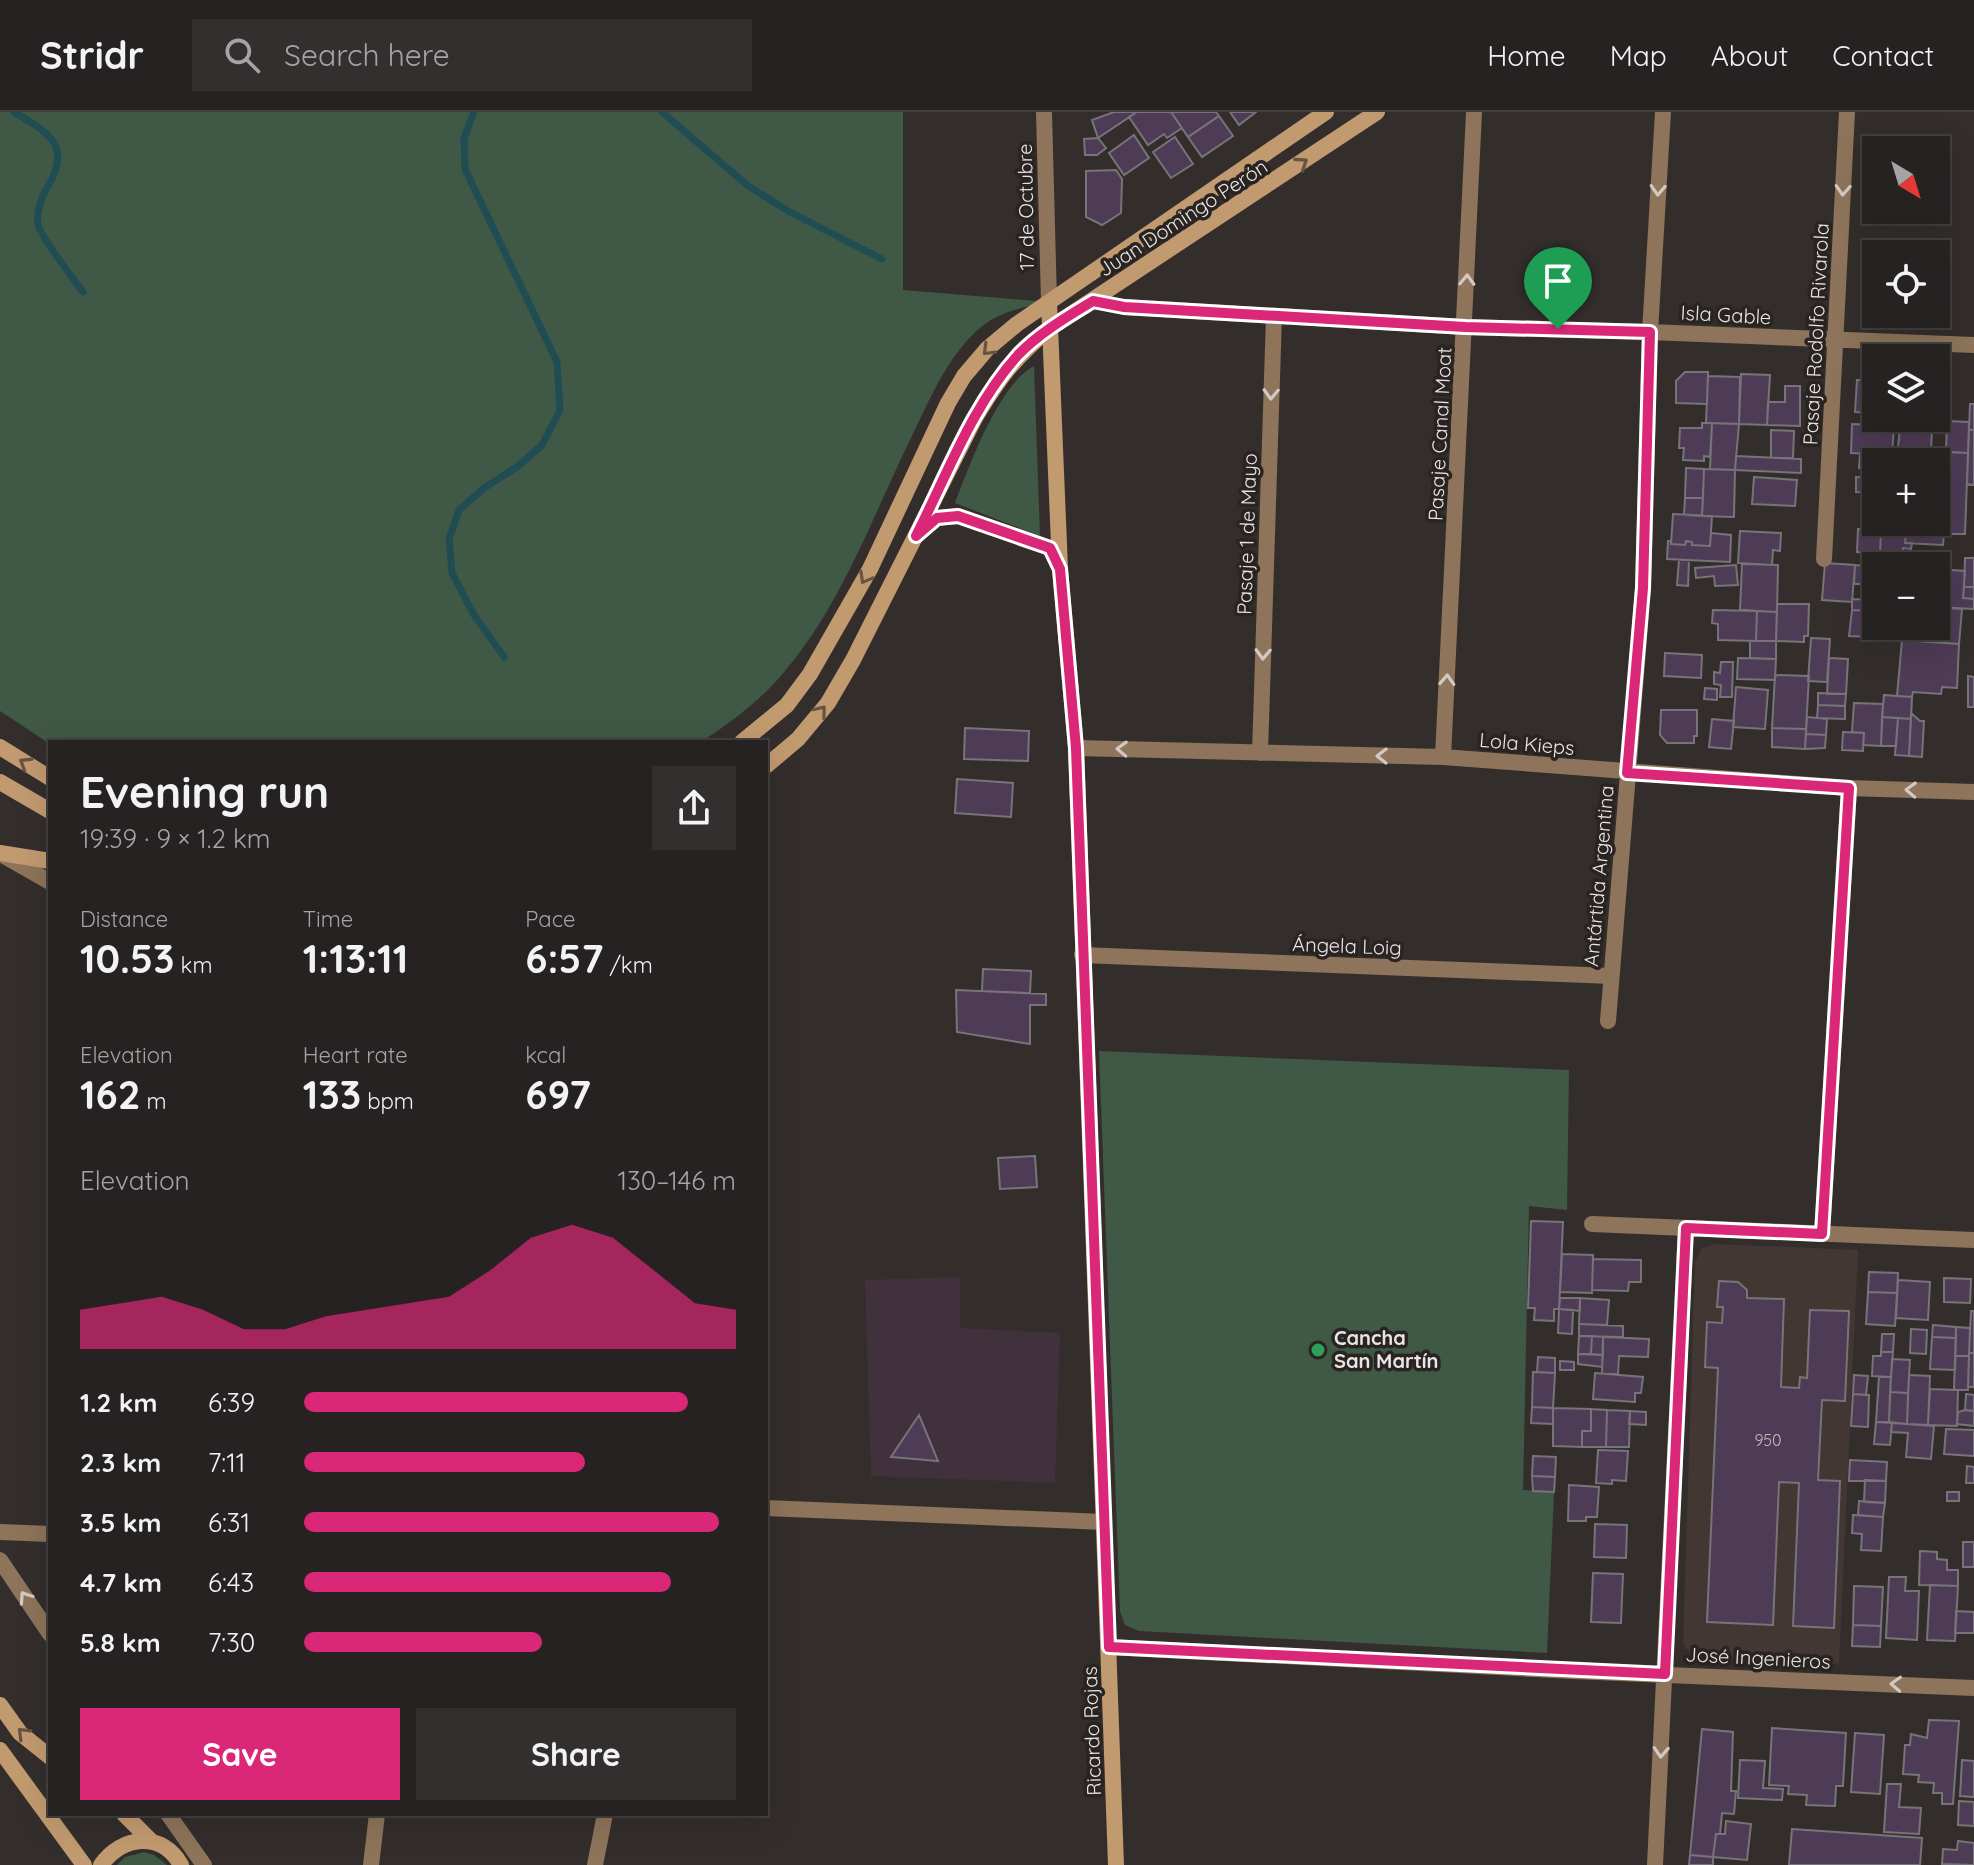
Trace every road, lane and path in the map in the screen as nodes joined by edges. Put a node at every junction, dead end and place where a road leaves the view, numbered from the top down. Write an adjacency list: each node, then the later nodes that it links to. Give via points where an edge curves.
1 (1044, 112): 8 (street, 17 de Octubre)
2 (1377, 112): 7 (main road, Juan Domingo Perón, one-way to 2)
3 (1474, 112): 10 (street, Pasaje Canal Moat, one-way to 3)
4 (1663, 112): 12 (street, Antártida Argentina, one-way to 12)
5 (1847, 112): 13 (street, Pasaje Rodolfo Rivarola, one-way to 13)
6 (1316, 115): 8 (main road, Juan Domingo Perón)
7 (1093, 301): 9 (street, Isla Gable); 11 (main road, Juan Domingo Perón)
8 (1049, 302): 11 (main road, Ricardo Rojas); 18 (main road, Juan Domingo Perón, one-way to 18, via 987,349 964,376 870,569 810,674 787,705)
9 (1274, 316): 10 (street, Isla Gable); 21 (street, Pasaje 1 de Mayo, one-way to 21)
10 (1465, 327): 12 (street, Isla Gable); 22 (street, Pasaje Canal Moat, one-way to 10)
11 (1050, 328): 15 (main road, Juan Domingo Perón, via 999,380); 17 (main road, Ricardo Rojas)
12 (1650, 332): 13 (street, Isla Gable); 24 (street, Antártida Argentina, via 1643,588)
13 (1836, 340): 14 (street, Isla Gable); 16 (street, Pasaje Rodolfo Rivarola)
14 (1974, 345)
15 (916, 536): 17 (street, via 937,518 958,516 1050,548); 23 (main road, Juan Domingo Perón, one-way to 15, via 828,703)
16 (1824, 559)
17 (1060, 569): 20 (main road, Ricardo Rojas)
18 (744, 740)
19 (0, 747): 25 (main road, one-way to 19)
20 (1076, 748): 21 (street, Lola Kieps, one-way to 20); 33 (main road, Ricardo Rojas)
21 (1260, 753): 22 (street, Lola Kieps, one-way to 21)
22 (1443, 757): 24 (street, Lola Kieps)
23 (768, 764)
24 (1627, 773): 27 (street, Lola Kieps); 34 (street, Antártida Argentina)
25 (48, 777)
26 (0, 782): 29 (main road)
27 (1849, 788): 28 (street, Lola Kieps, one-way to 27); 38 (street)
28 (1974, 792)
29 (48, 810)
30 (0, 853): 31 (main road); 32 (street)
31 (48, 861)
32 (48, 881)
33 (1082, 955): 34 (street, Ángela Loig); 41 (main road, Ricardo Rojas)
34 (1611, 976): 35 (street, Antártida Argentina)
35 (1608, 1021)
36 (1592, 1224): 37 (street)
37 (1686, 1228): 38 (street); 47 (street)
38 (1822, 1234): 39 (street)
39 (1974, 1240)
40 (768, 1508): 41 (street)
41 (1104, 1522): 46 (main road, Ricardo Rojas)
42 (0, 1532): 43 (street)
43 (48, 1534)
44 (0, 1560): 45 (street, one-way to 44)
45 (48, 1631)
46 (1109, 1647): 47 (street, José Ingenieros); 65 (main road, Ricardo Rojas)
47 (1665, 1674): 48 (street, José Ingenieros, one-way to 47); 66 (street, one-way to 66)
48 (1974, 1688)
49 (0, 1705): 51 (main road, one-way to 49, via 20,1733)
50 (0, 1750): 60 (main road)
51 (48, 1755)
52 (126, 1816): 57 (main road)
53 (168, 1816): 59 (street)
54 (169, 1816): 62 (street)
55 (377, 1816): 63 (street)
56 (605, 1816): 64 (street)
57 (151, 1841): 58 (main road); 59 (main road)
58 (123, 1844): 60 (main road); 61 (main road)
59 (178, 1861)
60 (81, 1864)
61 (101, 1865)
62 (204, 1865)
63 (371, 1865)
64 (595, 1865)
65 (1116, 1865)
66 (1655, 1865)

